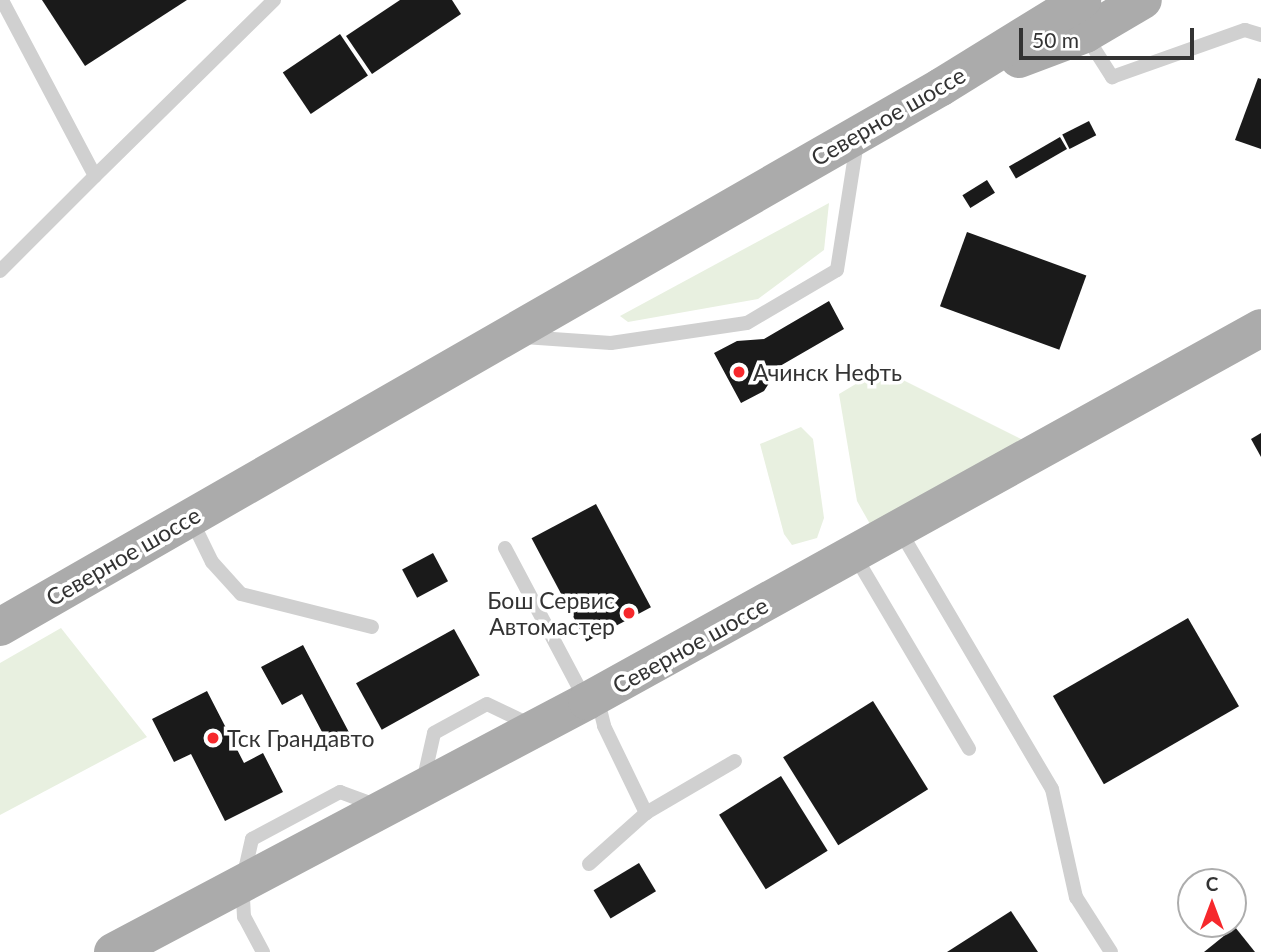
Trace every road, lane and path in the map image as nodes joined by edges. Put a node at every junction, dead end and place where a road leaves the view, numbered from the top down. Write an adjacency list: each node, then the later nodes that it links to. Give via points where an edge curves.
1 (2, 0): 7 (lane)
2 (274, 0): 7 (lane)
3 (1143, 0): 4 (main road, Северное шоссе)
4 (1084, 17): 5 (lane, via 1112,77 1245,30); 6 (main road, Северное шоссе, via 941,87)
5 (1261, 35)
6 (859, 134): 10 (main road, Северное шоссе); 10 (lane, via 837,270 747,323 689,335 611,342)
7 (94, 176): 8 (lane)
8 (0, 271)
9 (1261, 328): 12 (main road, Северное шоссе)
10 (502, 336): 11 (main road, Северное шоссе)
11 (190, 517): 15 (main road, Северное шоссе); 16 (lane, via 212,562 240,594)
12 (900, 531): 14 (main road, Северное шоссе); 26 (lane, via 1052,789 1076,897)
13 (505, 548): 17 (lane)
14 (855, 555): 17 (main road, Северное шоссе); 18 (lane)
15 (0, 627)
16 (372, 627)
17 (592, 699): 20 (lane); 22 (main road, Северное шоссе)
18 (969, 749)
19 (735, 761): 20 (lane)
20 (646, 813): 21 (lane)
21 (589, 864)
22 (242, 883): 23 (main road, Северное шоссе); 25 (lane, via 244,917)
23 (150, 943): 24 (main road, Северное шоссе)
24 (113, 952)
25 (262, 952)
26 (1111, 952)

